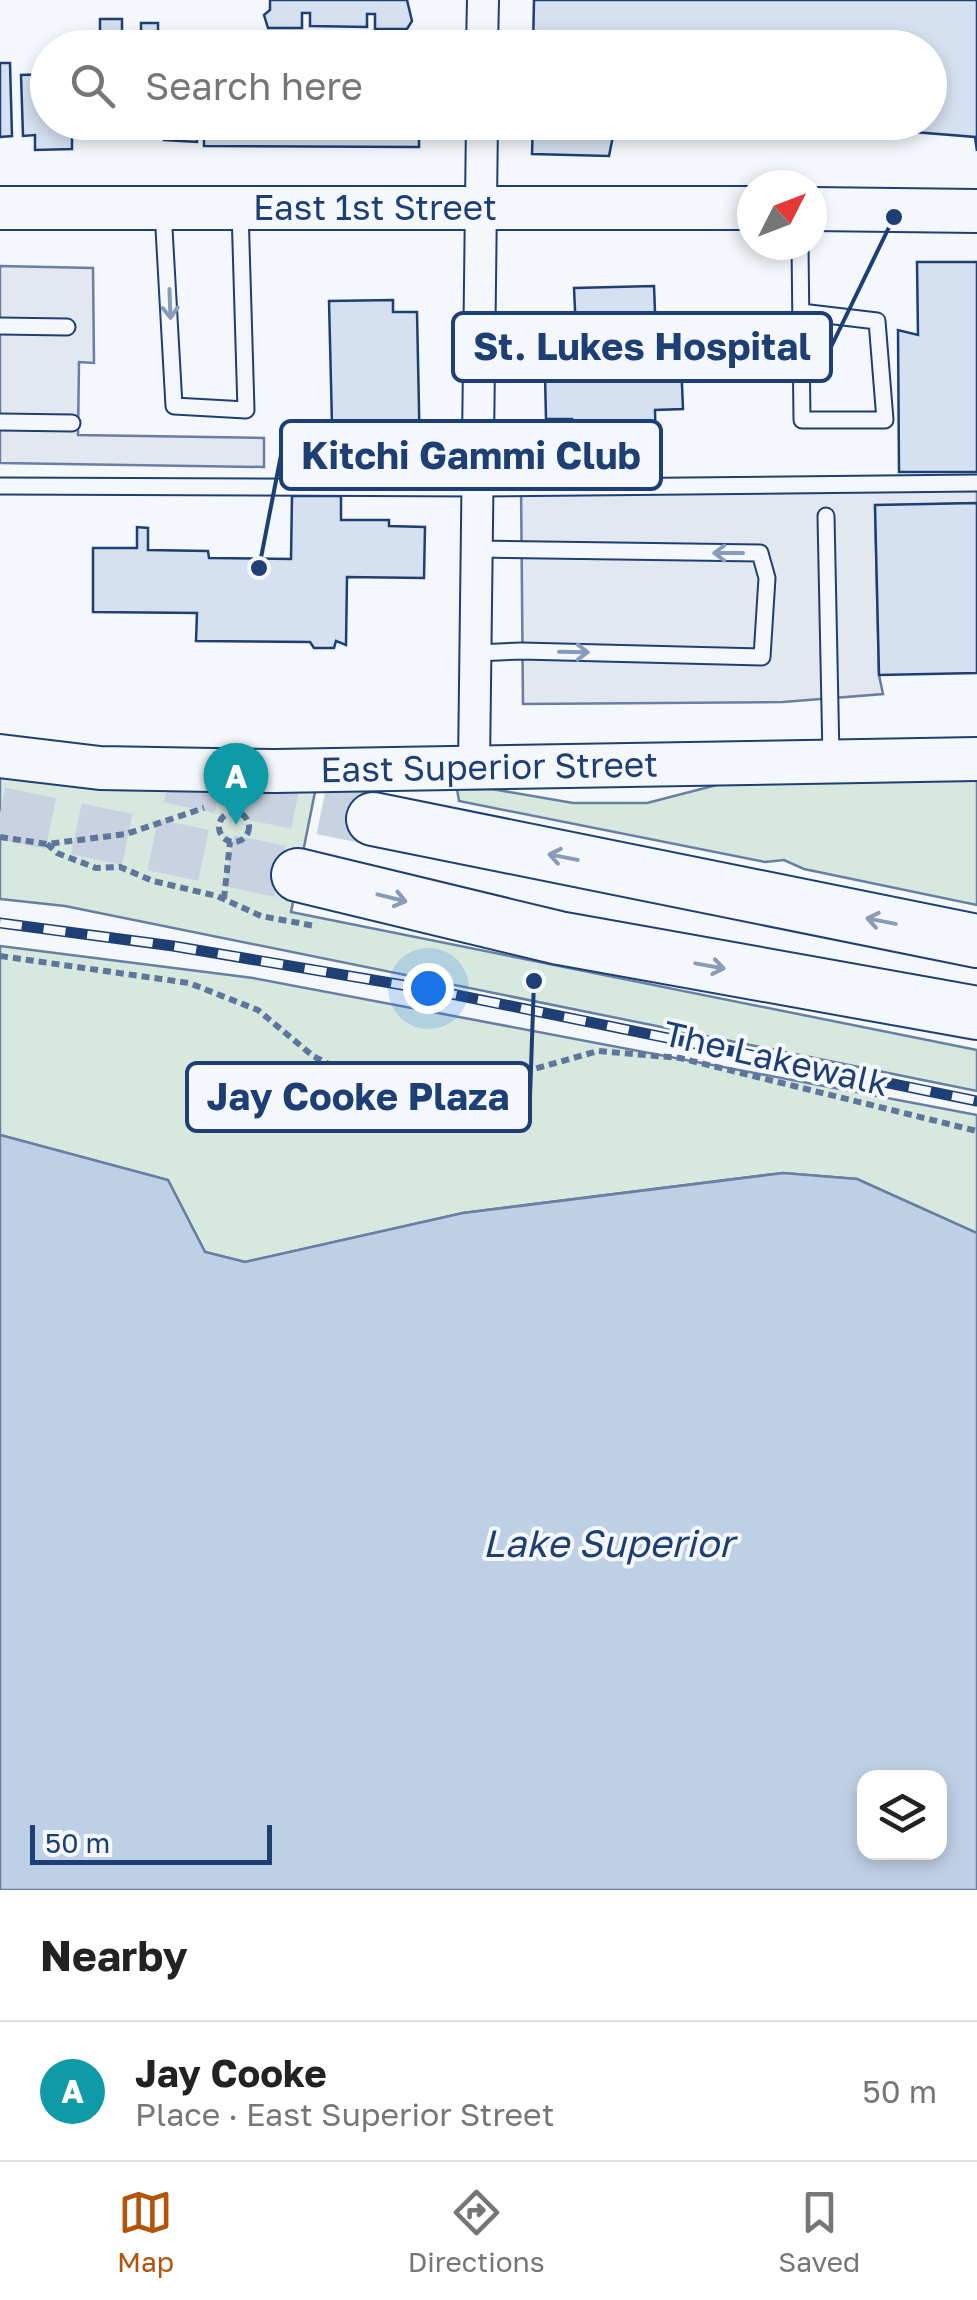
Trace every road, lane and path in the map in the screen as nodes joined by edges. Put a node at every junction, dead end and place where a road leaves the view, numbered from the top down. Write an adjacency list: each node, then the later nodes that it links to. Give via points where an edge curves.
1 (483, 0): 2 (street)
2 (482, 30)
3 (482, 140): 4 (street)
4 (481, 206): 6 (street, East 1st Street); 8 (street, East 1st Street); 19 (street)
5 (162, 207): 6 (street, East 1st Street); 6 (lane, one-way to 6, via 174,406 246,410); 7 (street, East 1st Street)
6 (240, 207)
7 (0, 208)
8 (737, 208)
9 (827, 209): 10 (street)
10 (977, 210)
11 (800, 260): 12 (lane)
12 (801, 312): 12 (lane, via 802,420 885,420 878,321)
13 (0, 326): 14 (lane)
14 (67, 327)
15 (0, 422): 16 (lane)
16 (72, 423)
17 (977, 483): 19 (lane)
18 (0, 486): 19 (lane)
19 (479, 488): 21 (street)
20 (826, 516): 25 (lane)
21 (478, 549): 22 (street); 22 (lane, one-way to 21, via 762,656 768,578 760,553)
22 (476, 653): 26 (street)
23 (0, 756): 26 (street, East Superior Street, via 100,768)
24 (977, 758): 25 (street, East Superior Street)
25 (830, 761): 26 (street, East Superior Street)
26 (474, 766)
27 (222, 818): 29 (path, via 210,804 126,834 47,844); 30 (path, via 220,832); 30 (path, via 234,812 248,820 248,835)
28 (373, 819): 33 (highway, one-way to 28)
29 (0, 837)
30 (230, 842): 32 (path)
31 (298, 875): 35 (highway, one-way to 35, via 559,938)
32 (224, 899)
33 (977, 941)
34 (0, 956): 36 (path, The Lakewalk, via 189,983 258,1010 312,1056 377,1089 441,1095 598,1052 680,1058)
35 (977, 1013)
36 (977, 1131)

